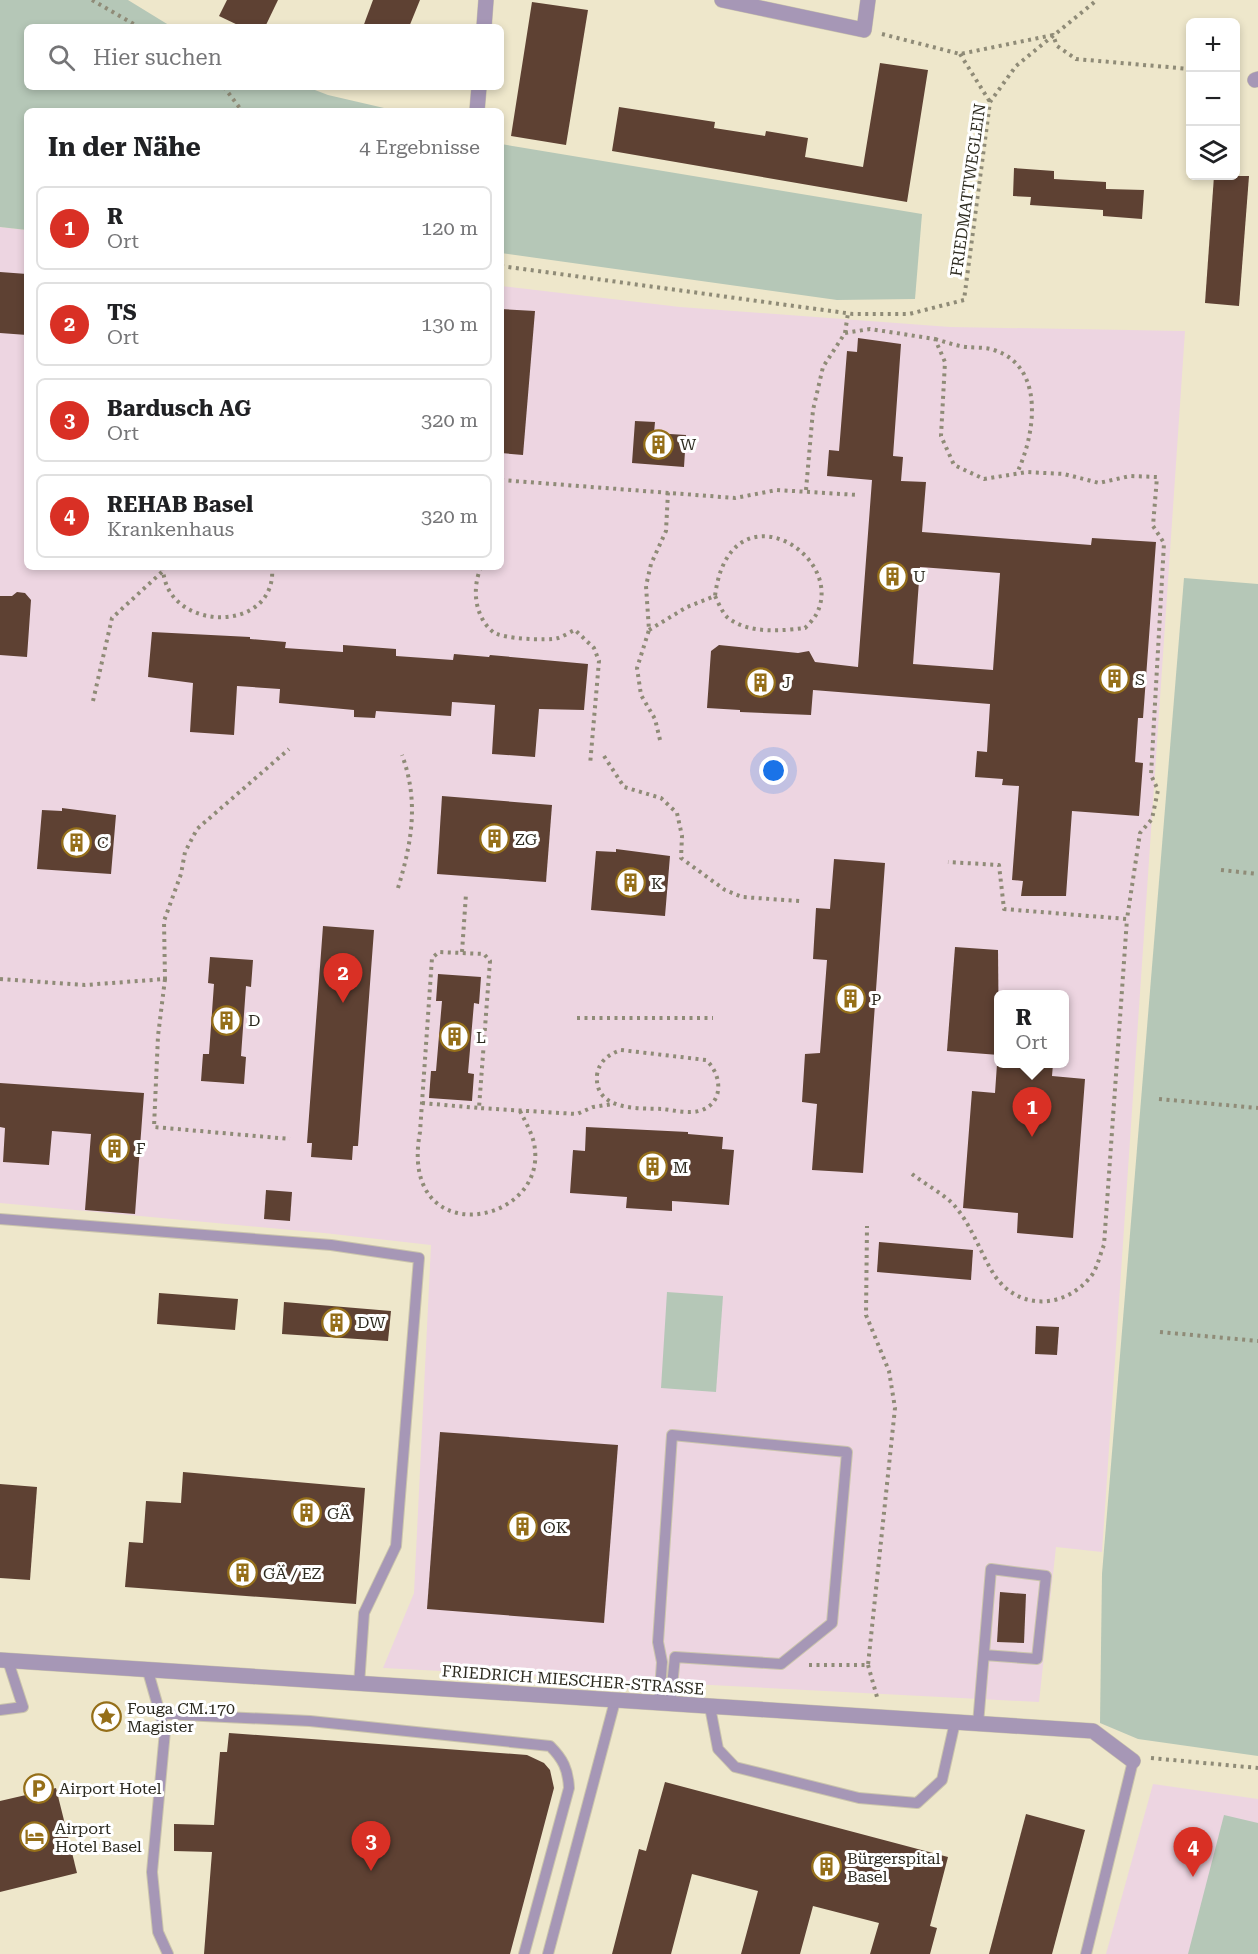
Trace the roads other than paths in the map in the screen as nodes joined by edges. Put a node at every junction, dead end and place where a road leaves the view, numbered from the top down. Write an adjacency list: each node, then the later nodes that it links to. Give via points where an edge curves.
1 (486, 0): 4 (street)
2 (722, 0): 3 (street, via 864,30)
3 (868, 0)
4 (484, 24)
5 (479, 90): 6 (street)
6 (477, 108)
7 (0, 1219): 11 (lane, via 331,1245 419,1258 396,1546 364,1613)
8 (984, 1655): 8 (lane, via 991,1569 1046,1576 1037,1659); 18 (lane)
9 (4, 1660): 10 (street, FRIEDRICH MIESCHER-STRASSE); 15 (lane, via 23,1707)
10 (147, 1668): 11 (street, FRIEDRICH MIESCHER-STRASSE); 16 (lane)
11 (359, 1685): 12 (street, FRIEDRICH MIESCHER-STRASSE)
12 (615, 1701): 13 (street, FRIEDRICH MIESCHER-STRASSE); 22 (lane)
13 (664, 1704): 13 (lane, via 663,1662 658,1642 672,1435 847,1452 832,1623 781,1664 675,1658); 14 (street, FRIEDRICH MIESCHER-STRASSE)
14 (710, 1707): 17 (street, FRIEDRICH MIESCHER-STRASSE); 17 (lane, via 718,1749 735,1767 860,1798 917,1803 942,1780)
15 (0, 1710)
16 (162, 1714): 20 (lane, via 164,1761 152,1872 158,1932); 21 (lane, via 310,1721 550,1746 562,1757 569,1788)
17 (955, 1722): 18 (street, FRIEDRICH MIESCHER-STRASSE)
18 (978, 1724): 19 (street, FRIEDRICH MIESCHER-STRASSE, via 1093,1731)
19 (1134, 1761): 23 (lane)
20 (168, 1954)
21 (524, 1954)
22 (548, 1954)
23 (1086, 1954)

